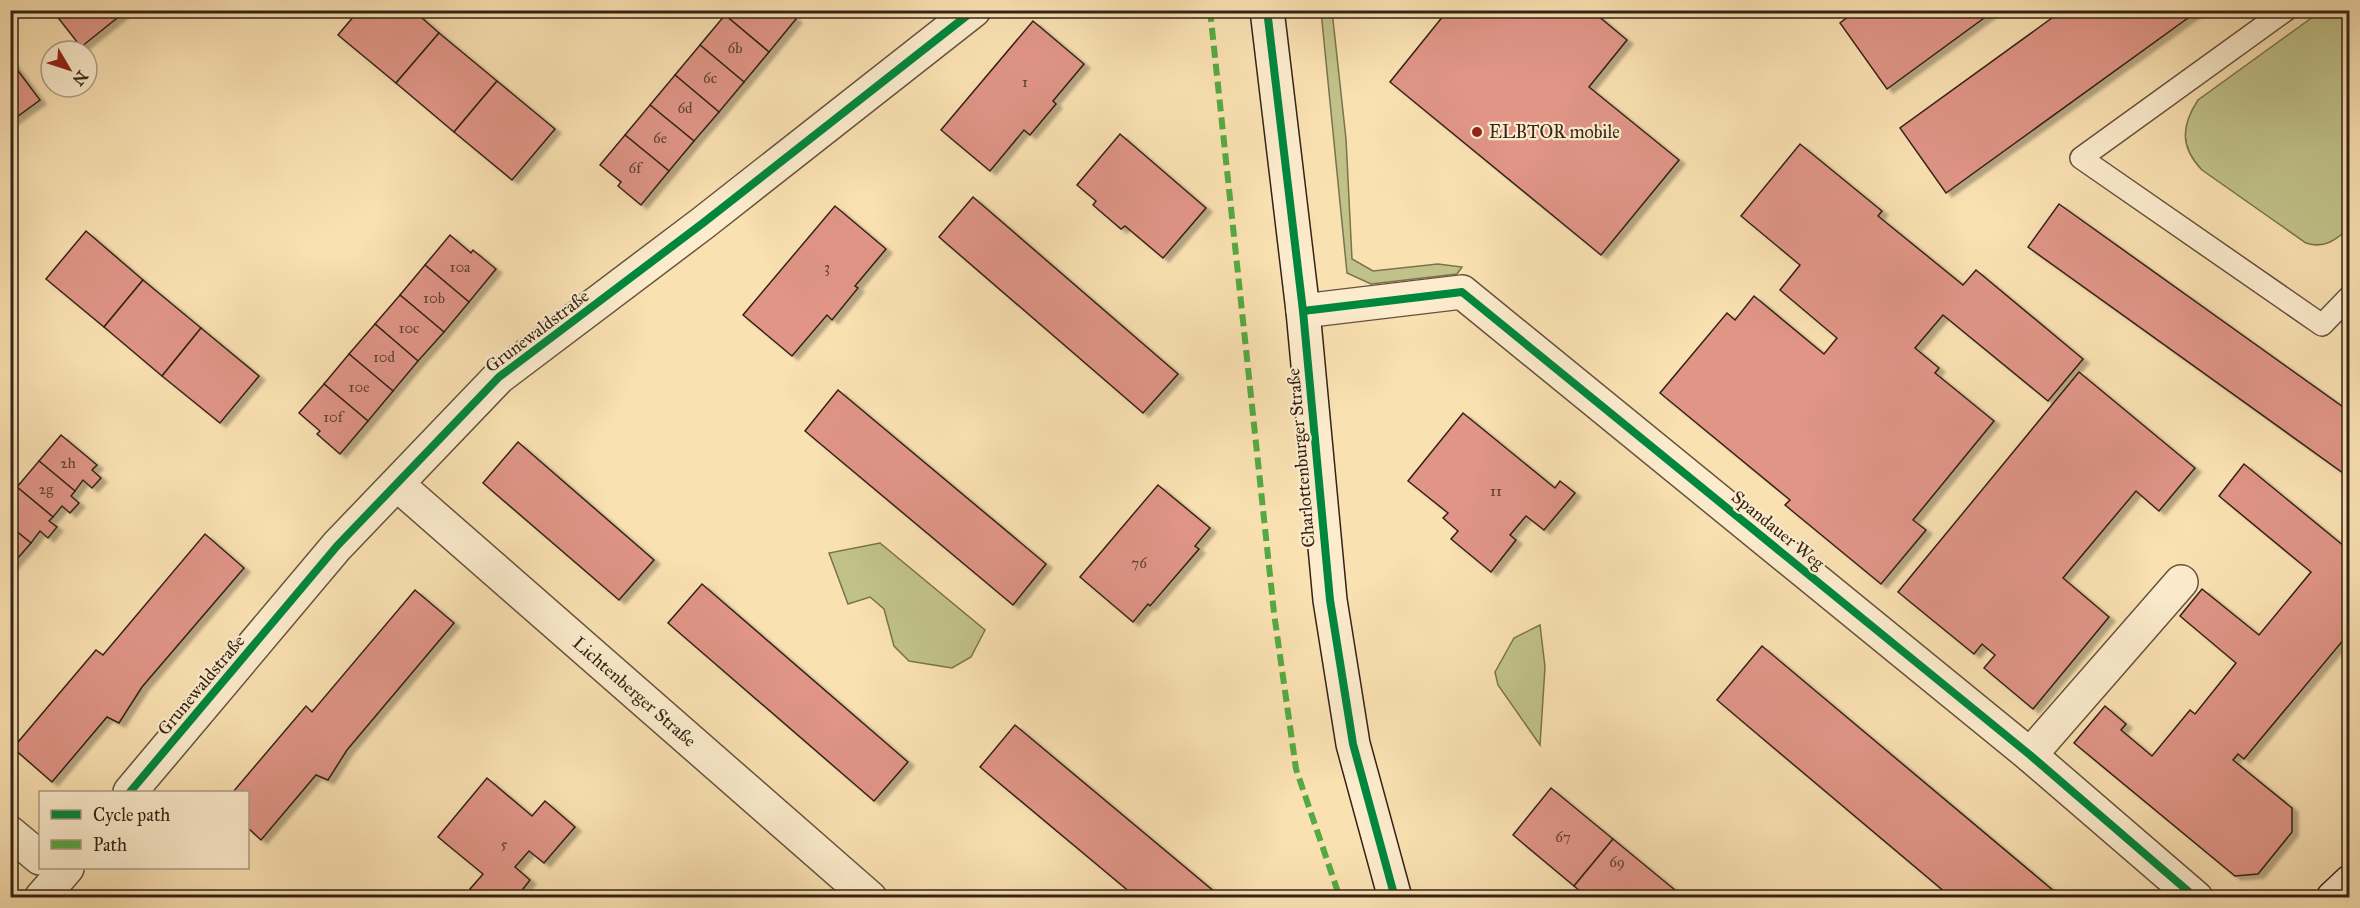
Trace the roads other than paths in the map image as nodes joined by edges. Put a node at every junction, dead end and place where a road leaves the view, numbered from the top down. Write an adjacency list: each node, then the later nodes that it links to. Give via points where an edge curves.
1 (974, 10): 6 (street, Grunewaldstraße, via 703,224 499,377)
2 (1267, 10): 5 (street, Charlottenburger Straße)
3 (2286, 10): 4 (lane, via 2081,158 2322,325)
4 (2349, 296)
5 (1303, 311): 8 (street, Spandauer Weg, via 1462,292); 14 (street, Charlottenburger Straße, via 1329,600 1353,744)
6 (398, 485): 9 (street, Grunewaldstraße, via 337,546); 13 (street, Lichtenberger Straße)
7 (2181, 582): 8 (street)
8 (2030, 755): 15 (street, Spandauer Weg)
9 (131, 791)
10 (10, 833): 11 (street)
11 (39, 861)
12 (2349, 882): 16 (street)
13 (870, 897)
14 (1395, 897)
15 (2195, 897)
16 (2333, 897)

